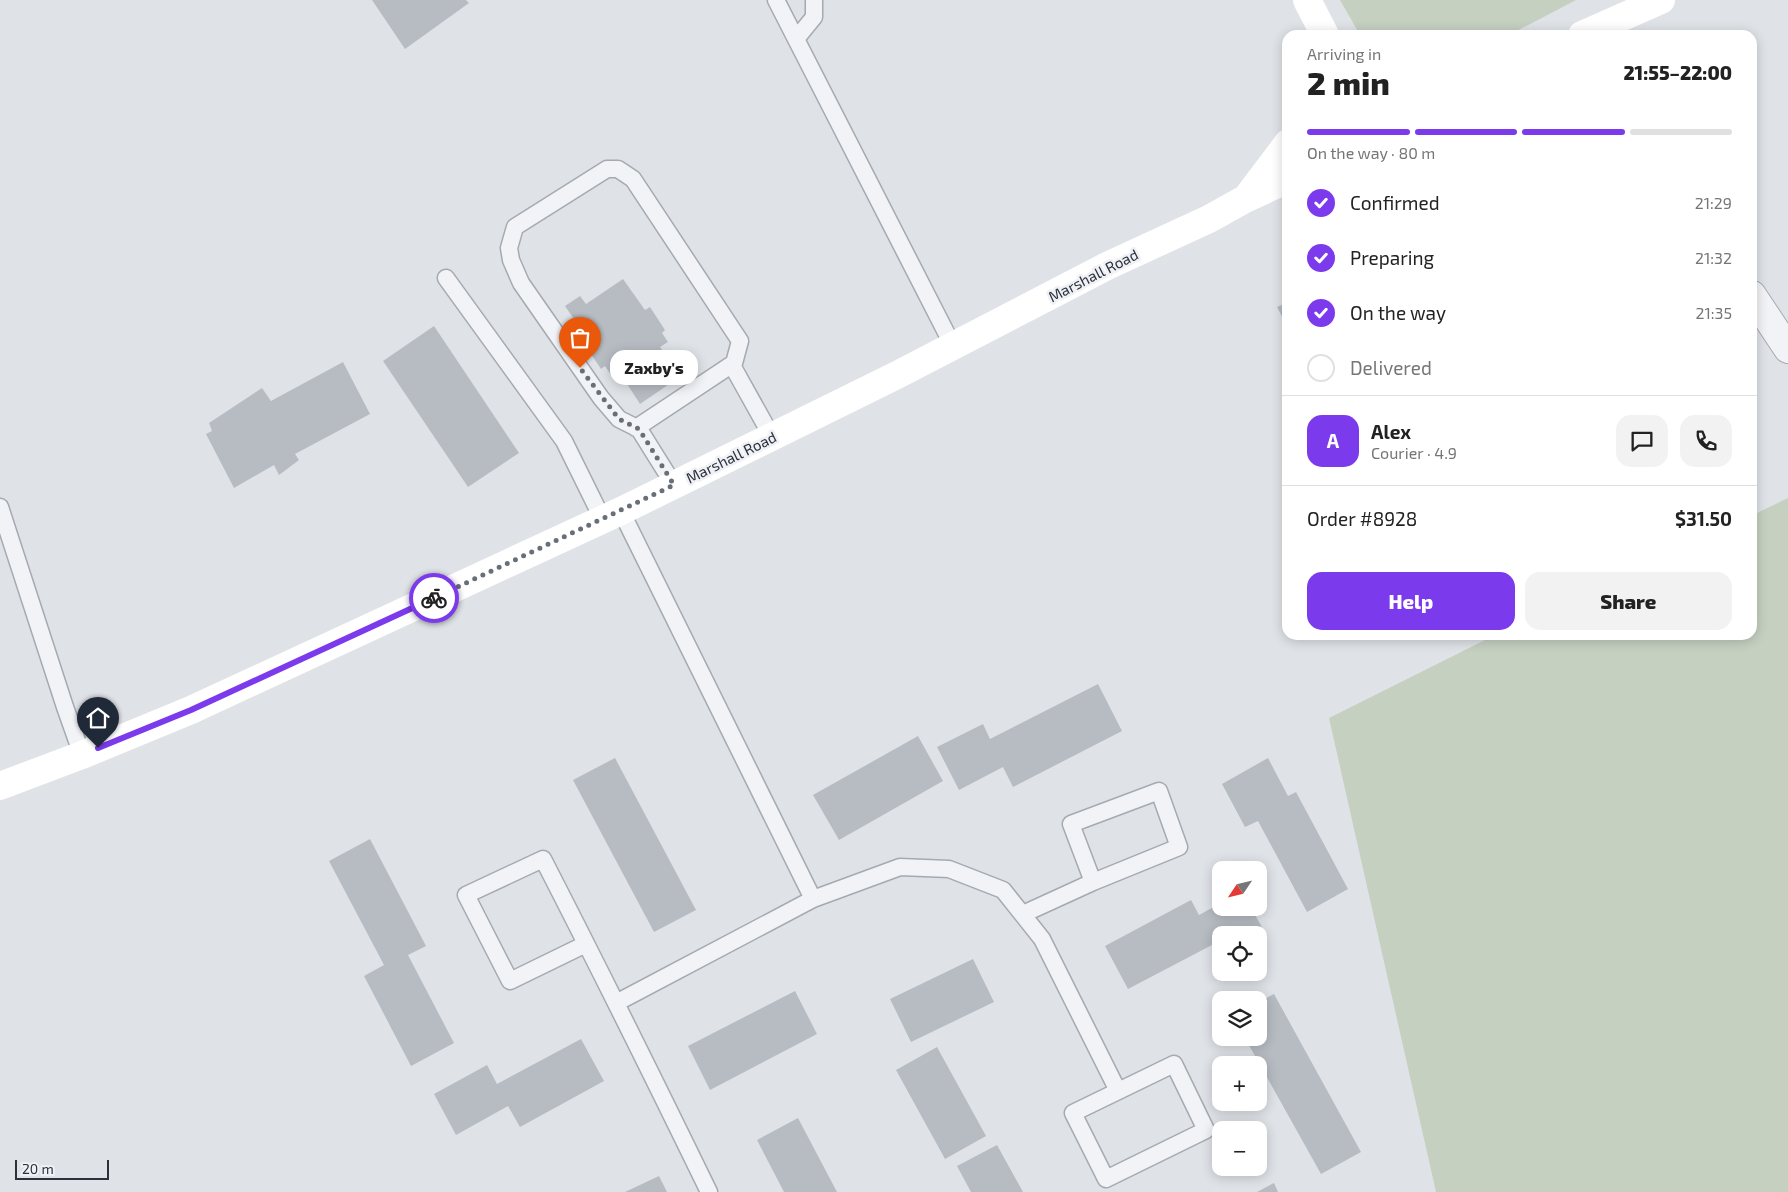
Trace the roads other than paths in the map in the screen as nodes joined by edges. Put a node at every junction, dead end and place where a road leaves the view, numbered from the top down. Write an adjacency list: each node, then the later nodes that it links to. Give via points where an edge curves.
1 (776, 0): 5 (lane)
2 (814, 0): 5 (lane, via 814,17)
3 (1661, 0): 4 (main road)
4 (1593, 30)
5 (796, 38): 11 (lane)
6 (1282, 151): 8 (main road)
7 (1282, 183): 8 (main road, Marshall Road)
8 (1245, 198): 11 (main road, Marshall Road)
9 (446, 278): 18 (lane, via 564,440)
10 (1757, 302): 12 (street)
11 (953, 346): 15 (main road, Marshall Road)
12 (1788, 349)
13 (734, 363): 14 (lane); 14 (lane, via 740,341 633,179 618,169 607,169 515,227 509,248 520,284 602,398 619,419); 15 (lane, via 733,367)
14 (636, 428): 16 (lane)
15 (772, 437): 16 (main road, Marshall Road)
16 (674, 485): 18 (main road, Marshall Road)
17 (0, 507): 19 (lane)
18 (612, 515): 19 (main road, Marshall Road, via 191,710); 22 (lane)
19 (82, 755): 20 (main road, Marshall Road)
20 (0, 786)
21 (1093, 882): 21 (lane, via 1179,847 1159,791 1071,824); 23 (lane)
22 (813, 899): 23 (lane, via 900,867 949,869 1003,890); 25 (lane)
23 (1023, 914): 26 (lane, via 1042,939)
24 (586, 944): 24 (lane, via 510,982 466,895 543,860); 25 (lane)
25 (616, 1003): 27 (lane)
26 (1118, 1091): 26 (lane, via 1073,1113 1106,1179 1206,1130 1174,1064)
27 (710, 1192)

